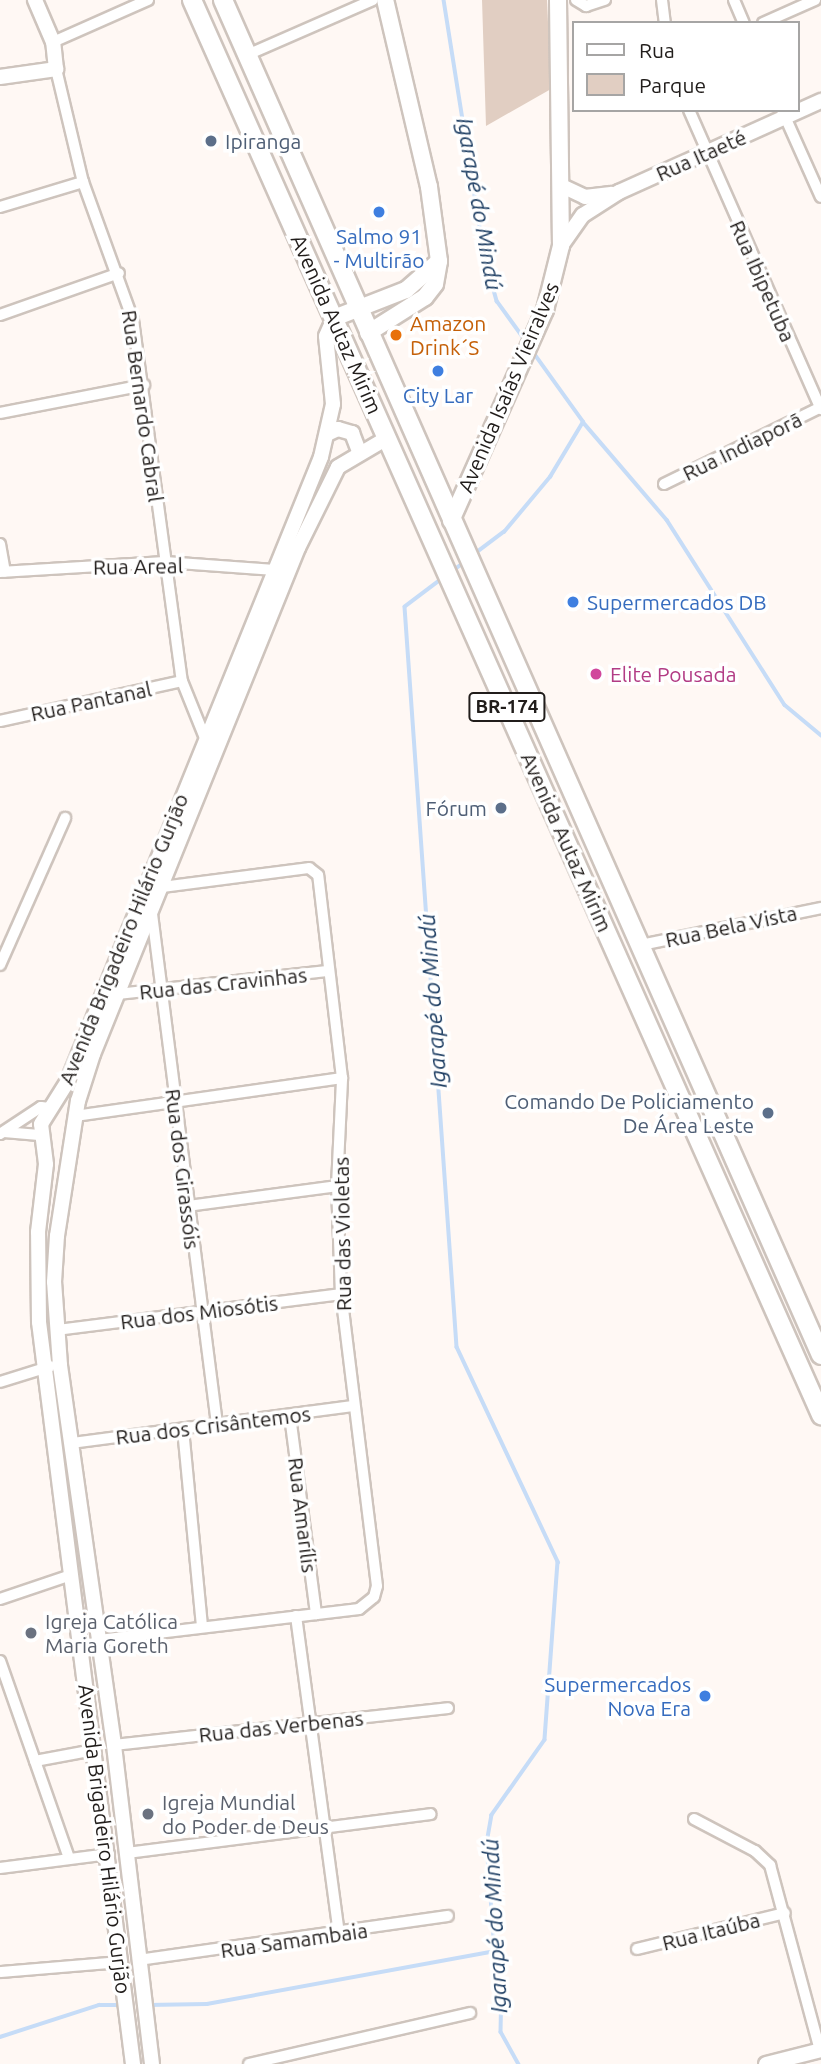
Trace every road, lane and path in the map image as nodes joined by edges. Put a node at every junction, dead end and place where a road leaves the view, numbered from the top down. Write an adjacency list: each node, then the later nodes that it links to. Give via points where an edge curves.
1 (35, 0): 16 (street, Rua Bernardo Cabral)
2 (148, 0): 16 (street)
3 (192, 0): 35 (main road, Avenida Autaz Mirim / BR-174)
4 (223, 0): 17 (main road, Avenida Autaz Mirim / BR-174)
5 (373, 0): 17 (street)
6 (385, 0): 31 (main road, via 436,226)
7 (558, 0): 26 (main road, Avenida Isaías Vieiralves)
8 (576, 0): 9 (street, via 586,6)
9 (605, 0)
10 (662, 0): 13 (street)
11 (734, 0): 14 (street)
12 (815, 0): 15 (street)
13 (665, 21)
14 (743, 21)
15 (768, 21)
16 (53, 42): 18 (street, Rua Bernardo Cabral)
17 (247, 55): 33 (main road, Avenida Autaz Mirim / BR-174)
18 (56, 69): 19 (street); 25 (street, Rua Bernardo Cabral)
19 (0, 77)
20 (821, 101): 21 (street, Rua Itaeté)
21 (800, 108)
22 (690, 112): 24 (street, Rua Ibipetuba)
23 (784, 114): 24 (street, Rua Itaeté); 28 (street)
24 (705, 153): 27 (street, Rua Itaeté); 38 (street, Rua Ibipetuba)
25 (83, 182): 29 (street); 32 (street, Rua Bernardo Cabral)
26 (564, 187): 27 (street, Rua Itaeté, via 585,197); 30 (main road, Avenida Isaías Vieiralves)
27 (619, 192): 30 (street, Rua Itaeté, via 583,215)
28 (821, 197)
29 (0, 207)
30 (561, 246): 44 (main road, Avenida Isaías Vieiralves, via 545,310)
31 (439, 261): 33 (main road, via 406,290); 36 (main road, via 435,284 425,296)
32 (119, 273): 34 (street); 37 (street, Rua Bernardo Cabral)
33 (356, 308): 35 (main road); 36 (main road, Avenida Autaz Mirim / BR-174)
34 (0, 315)
35 (334, 318): 40 (street, Avenida Brigadeiro Hilário Gurjão, via 326,336 333,404); 41 (main road, Avenida Autaz Mirim / BR-174)
36 (368, 333): 44 (main road, Avenida Autaz Mirim / BR-174)
37 (144, 385): 39 (street); 46 (street, Rua Bernardo Cabral)
38 (821, 408): 43 (street, Rua Indiaporã)
39 (0, 413)
40 (329, 433): 42 (street, via 343,429 352,433); 47 (street, Avenida Brigadeiro Hilário Gurjão)
41 (387, 438): 42 (street, Avenida Brigadeiro Hilário Gurjão); 78 (main road, Avenida Autaz Mirim / BR-174)
42 (359, 450): 53 (street, Avenida Brigadeiro Hilário Gurjão, via 328,482)
43 (664, 484)
44 (451, 521): 56 (main road, Avenida Autaz Mirim / BR-174)
45 (0, 544): 48 (street)
46 (165, 562): 47 (street, Rua Areal); 48 (street, Rua Areal); 49 (street, Rua Bernardo Cabral)
47 (275, 570): 51 (street, Avenida Brigadeiro Hilário Gurjão)
48 (3, 572)
49 (182, 681): 50 (street, Rua Pantanal); 51 (street, Rua Bernardo Cabral)
50 (0, 721)
51 (205, 738): 63 (street, Avenida Brigadeiro Hilário Gurjão, via 68,1080)
52 (65, 817): 57 (street)
53 (163, 887): 55 (street, Avenida Brigadeiro Hilário Gurjão); 58 (street, Rua das Violetas, via 314,869)
54 (821, 908): 56 (street, Rua Bela Vista)
55 (152, 914): 59 (street, Rua dos Girassóis); 60 (street, Avenida Brigadeiro Hilário Gurjão)
56 (641, 945): 73 (main road, Avenida Autaz Mirim / BR-174)
57 (0, 965)
58 (327, 971): 59 (street, Rua das Cravinhas); 61 (street, Rua das Violetas)
59 (160, 992): 60 (street, Rua das Cravinhas); 62 (street, Rua dos Girassóis)
60 (118, 995): 64 (street, Avenida Brigadeiro Hilário Gurjão, via 93,1054)
61 (342, 1078): 62 (street); 68 (street, Rua das Violetas)
62 (174, 1099): 64 (street); 69 (street, Rua dos Girassóis)
63 (50, 1108): 64 (street, via 66,1109); 65 (street, via 41,1107); 66 (street, Avenida Brigadeiro Hilário Gurjão, via 43,1118)
64 (75, 1116): 67 (street, Avenida Brigadeiro Hilário Gurjão)
65 (2, 1133): 66 (street)
66 (43, 1135): 67 (street, via 56,1142); 75 (street, Avenida Brigadeiro Hilário Gurjão, via 46,1164 36,1277)
67 (72, 1135): 72 (street, Avenida Brigadeiro Hilário Gurjão, via 57,1236)
68 (337, 1186): 69 (street); 70 (street, Rua das Violetas)
69 (188, 1206): 71 (street, Rua dos Girassóis)
70 (341, 1294): 71 (street, Rua dos Miosótis); 77 (street, Rua das Violetas)
71 (201, 1311): 72 (street, Rua dos Miosótis); 80 (street, Rua dos Girassóis)
72 (57, 1330): 74 (street, Avenida Brigadeiro Hilário Gurjão)
73 (821, 1355)
74 (60, 1366): 75 (street); 82 (street, Avenida Brigadeiro Hilário Gurjão)
75 (44, 1367): 76 (street); 83 (street, Avenida Brigadeiro Hilário Gurjão)
76 (0, 1382)
77 (354, 1406): 79 (street, Rua dos Crisântemos); 85 (street, Rua das Violetas, via 377,1586 368,1604)
78 (821, 1415)
79 (290, 1416): 80 (street, Rua dos Crisântemos); 85 (street, Rua Amarílis)
80 (217, 1424): 81 (street, Rua dos Crisântemos)
81 (183, 1429): 82 (street, Rua dos Crisântemos); 87 (street)
82 (72, 1443): 88 (street, Avenida Brigadeiro Hilário Gurjão)
83 (71, 1574): 84 (street); 93 (street, Avenida Brigadeiro Hilário Gurjão)
84 (0, 1599)
85 (316, 1614): 86 (street)
86 (296, 1616): 87 (street); 91 (street)
87 (202, 1626): 88 (street)
88 (99, 1640): 92 (street, Avenida Brigadeiro Hilário Gurjão)
89 (0, 1661): 94 (street)
90 (448, 1708): 91 (street, Rua das Verbenas)
91 (309, 1721): 92 (street, Rua das Verbenas); 97 (street)
92 (114, 1745): 98 (street, Avenida Brigadeiro Hilário Gurjão)
93 (94, 1750): 94 (street); 99 (street, Avenida Brigadeiro Hilário Gurjão)
94 (35, 1761): 100 (street)
95 (431, 1814): 97 (street)
96 (694, 1819): 102 (street, Rua Itaúba, via 762,1856 776,1879)
97 (323, 1829): 98 (street); 104 (street)
98 (127, 1853): 106 (street, Avenida Brigadeiro Hilário Gurjão)
99 (108, 1854): 100 (street); 107 (street, Avenida Brigadeiro Hilário Gurjão)
100 (69, 1858): 101 (street)
101 (0, 1868)
102 (785, 1913): 105 (street, Rua Itaúba); 110 (street, Rua Itaúba)
103 (448, 1916): 104 (street, Rua Samambaia)
104 (339, 1935): 106 (street, Rua Samambaia)
105 (637, 1949)
106 (138, 1960): 112 (street, Avenida Brigadeiro Hilário Gurjão)
107 (121, 1962): 108 (street); 111 (street, Avenida Brigadeiro Hilário Gurjão)
108 (0, 1972)
109 (470, 2013): 113 (street)
110 (820, 2050): 114 (street)
111 (133, 2064)
112 (152, 2064)
113 (249, 2064)
114 (766, 2064)

